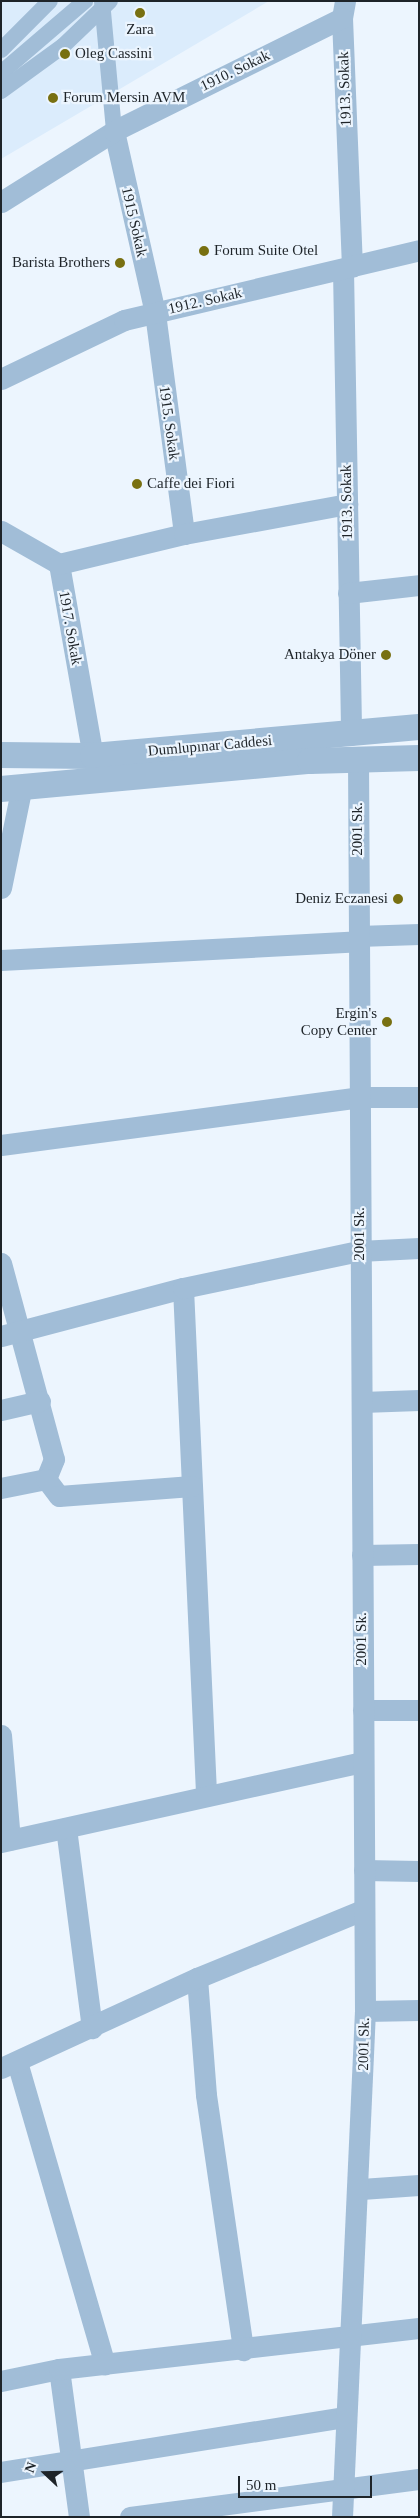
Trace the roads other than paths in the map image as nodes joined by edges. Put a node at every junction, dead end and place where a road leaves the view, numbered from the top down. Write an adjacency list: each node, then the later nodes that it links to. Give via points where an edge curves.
1 (50, 1): 5 (street)
2 (84, 1): 6 (street)
3 (105, 4): 7 (street, via 64,46); 8 (street)
4 (343, 10): 8 (street, 1910. Sokak); 11 (street, 1913. Sokak)
5 (1, 50)
6 (1, 73)
7 (1, 91)
8 (114, 131): 9 (street, 1910. Sokak); 12 (street, 1915 Sokak)
9 (1, 202)
10 (419, 250): 11 (street, 1912. Sokak)
11 (348, 268): 12 (street, 1912. Sokak); 14 (street, 1913. Sokak)
12 (154, 313): 13 (street, 1912. Sokak, via 124,320); 16 (street, 1915. Sokak)
13 (1, 379)
14 (347, 504): 16 (street); 19 (street, 1913. Sokak)
15 (1, 531): 17 (street)
16 (184, 534): 17 (street)
17 (59, 564): 23 (street, 1917. Sokak)
18 (419, 585): 19 (street)
19 (348, 592): 21 (street, 1913. Sokak)
20 (419, 727): 21 (street, Dumlupınar Caddesi)
21 (351, 735): 23 (street, Dumlupınar Caddesi)
22 (1, 754): 23 (street, Dumlupınar Caddesi)
23 (93, 756)
24 (419, 758): 25 (street, Dumlupınar Caddesi)
25 (358, 761): 26 (street, Dumlupınar Caddesi); 29 (street, 2001 Sk.)
26 (12, 787): 27 (street)
27 (1, 888)
28 (419, 934): 29 (street)
29 (358, 939): 30 (street); 31 (street, 2001 Sk.)
30 (1, 960)
31 (361, 1097): 32 (street); 33 (street); 35 (street, 2001 Sk.)
32 (419, 1097)
33 (1, 1145)
34 (419, 1248): 35 (street)
35 (359, 1251): 37 (street); 41 (street, 2001 Sk.)
36 (1, 1263): 38 (street)
37 (183, 1288): 38 (street); 44 (street)
38 (10, 1334): 40 (street)
39 (419, 1400): 41 (street)
40 (40, 1401): 42 (street); 43 (street, via 54,1459)
41 (362, 1402): 47 (street, 2001 Sk.)
42 (1, 1410)
43 (46, 1480): 44 (street, via 59,1496); 45 (street)
44 (192, 1486): 52 (street)
45 (1, 1488)
46 (419, 1554): 47 (street)
47 (362, 1555): 48 (street, 2001 Sk.)
48 (363, 1710): 49 (street); 51 (street, 2001 Sk.)
49 (419, 1710)
50 (1, 1735): 54 (street)
51 (362, 1762): 52 (street); 55 (street, 2001 Sk.)
52 (206, 1793): 53 (street)
53 (66, 1828): 54 (street); 61 (street)
54 (6, 1841)
55 (364, 1870): 56 (street); 57 (street, 2001 Sk.)
56 (419, 1870)
57 (363, 1910): 58 (street); 60 (street, 2001 Sk.)
58 (197, 1978): 61 (street); 67 (street, via 206,2095)
59 (419, 2010): 60 (street)
60 (365, 2011): 64 (street, 2001 Sk.)
61 (92, 2028): 62 (street)
62 (9, 2065): 68 (street)
63 (419, 2185): 64 (street)
64 (361, 2189): 66 (street, 2001 Sk.)
65 (419, 2328): 66 (street)
66 (352, 2338): 67 (street); 71 (street, 2001 Sk.)
67 (243, 2350): 68 (street)
68 (105, 2364): 69 (street)
69 (59, 2370): 70 (street); 72 (street)
70 (1, 2380)
71 (344, 2417): 72 (street); 75 (street, 2001 Sk.)
72 (72, 2462): 73 (street); 76 (street)
73 (1, 2472)
74 (419, 2479): 75 (street)
75 (342, 2490): 77 (street); 78 (street, 2001 Sk.)
76 (79, 2517)
77 (130, 2517)
78 (342, 2517)

